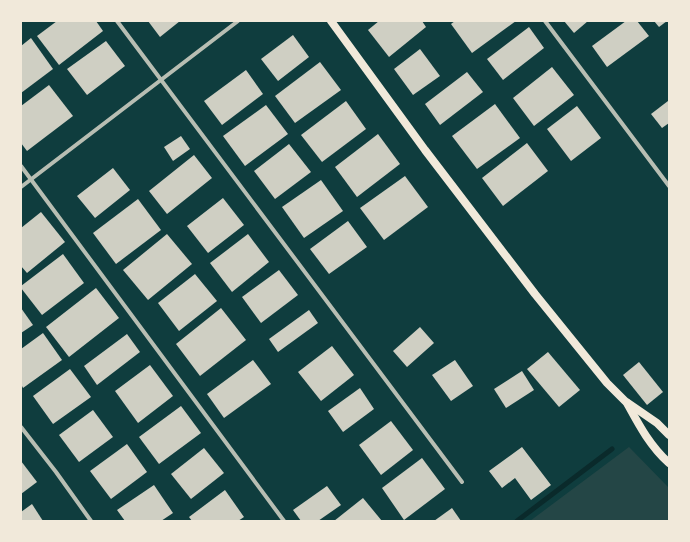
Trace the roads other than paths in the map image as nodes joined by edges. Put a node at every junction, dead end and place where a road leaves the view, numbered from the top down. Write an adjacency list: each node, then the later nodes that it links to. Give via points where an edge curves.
1 (117, 21): 5 (street)
2 (238, 21): 5 (street)
3 (331, 21): 10 (main road, via 535,294 607,383)
4 (545, 21): 8 (street)
5 (161, 80): 7 (street); 14 (street)
6 (21, 166): 7 (street)
7 (31, 180): 9 (street); 16 (street)
8 (669, 186)
9 (21, 187)
10 (625, 401): 12 (main road, via 657,423); 13 (main road, via 644,435)
11 (21, 427): 15 (street)
12 (669, 435)
13 (669, 463)
14 (462, 482)
15 (91, 521)
16 (284, 521)

